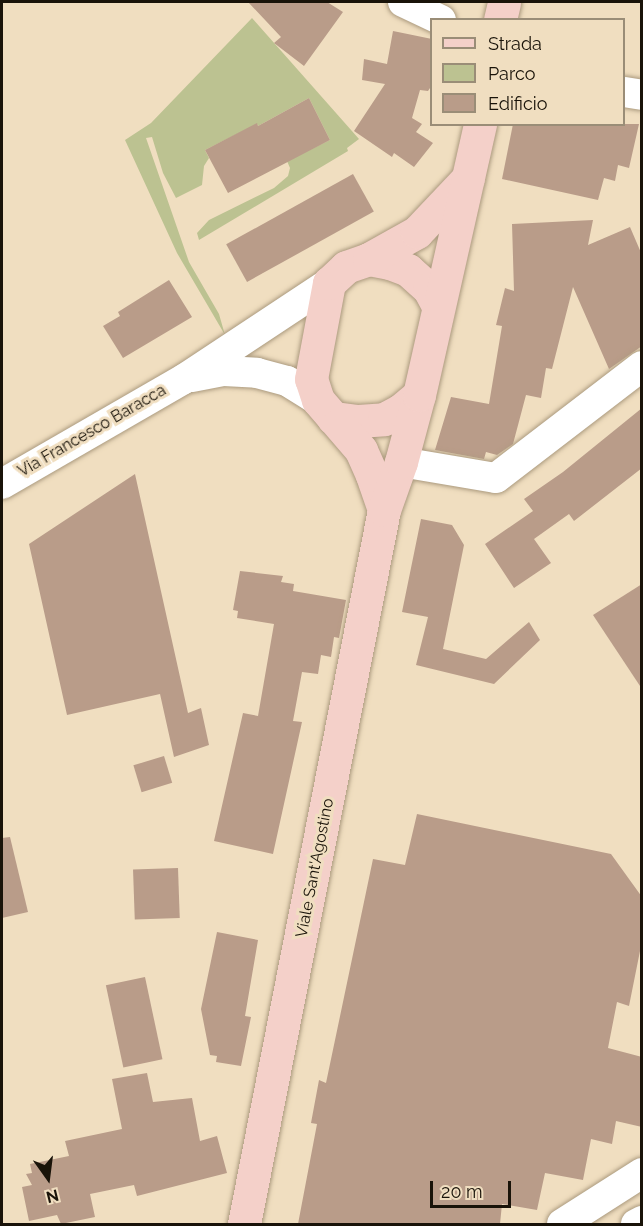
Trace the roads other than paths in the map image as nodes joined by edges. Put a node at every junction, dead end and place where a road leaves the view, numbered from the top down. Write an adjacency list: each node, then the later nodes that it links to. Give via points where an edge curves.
1 (403, 2): 3 (street)
2 (504, 2): 4 (main road)
3 (437, 18)
4 (500, 18)
5 (625, 92): 6 (street)
6 (642, 95)
7 (480, 126): 8 (main road, Viale Sant'Agostino)
8 (468, 178): 9 (main road, via 417,232); 11 (main road, Viale Sant'Agostino)
9 (369, 260): 10 (main road, via 346,267); 11 (main road, via 408,270 429,289)
10 (329, 283): 13 (street, Via Francesco Baracca); 15 (main road, Viale Sant'Agostino, via 311,379)
11 (438, 306): 14 (main road, Viale Sant'Agostino)
12 (642, 366): 16 (street, via 496,478)
13 (184, 379): 15 (street, Via Francesco Baracca, via 224,371 257,373 286,381); 17 (street, Via Francesco Baracca)
14 (419, 395): 15 (main road, via 384,419 358,421); 16 (main road, Viale Sant'Agostino)
15 (326, 409): 18 (main road, Viale Sant'Agostino, via 360,450)
16 (401, 462): 18 (main road, Viale Sant'Agostino)
17 (2, 484)
18 (384, 510): 21 (main road, Viale Sant'Agostino)
19 (642, 1173): 22 (street)
20 (642, 1221): 23 (street)
21 (244, 1224)
22 (562, 1224)
23 (636, 1224)

